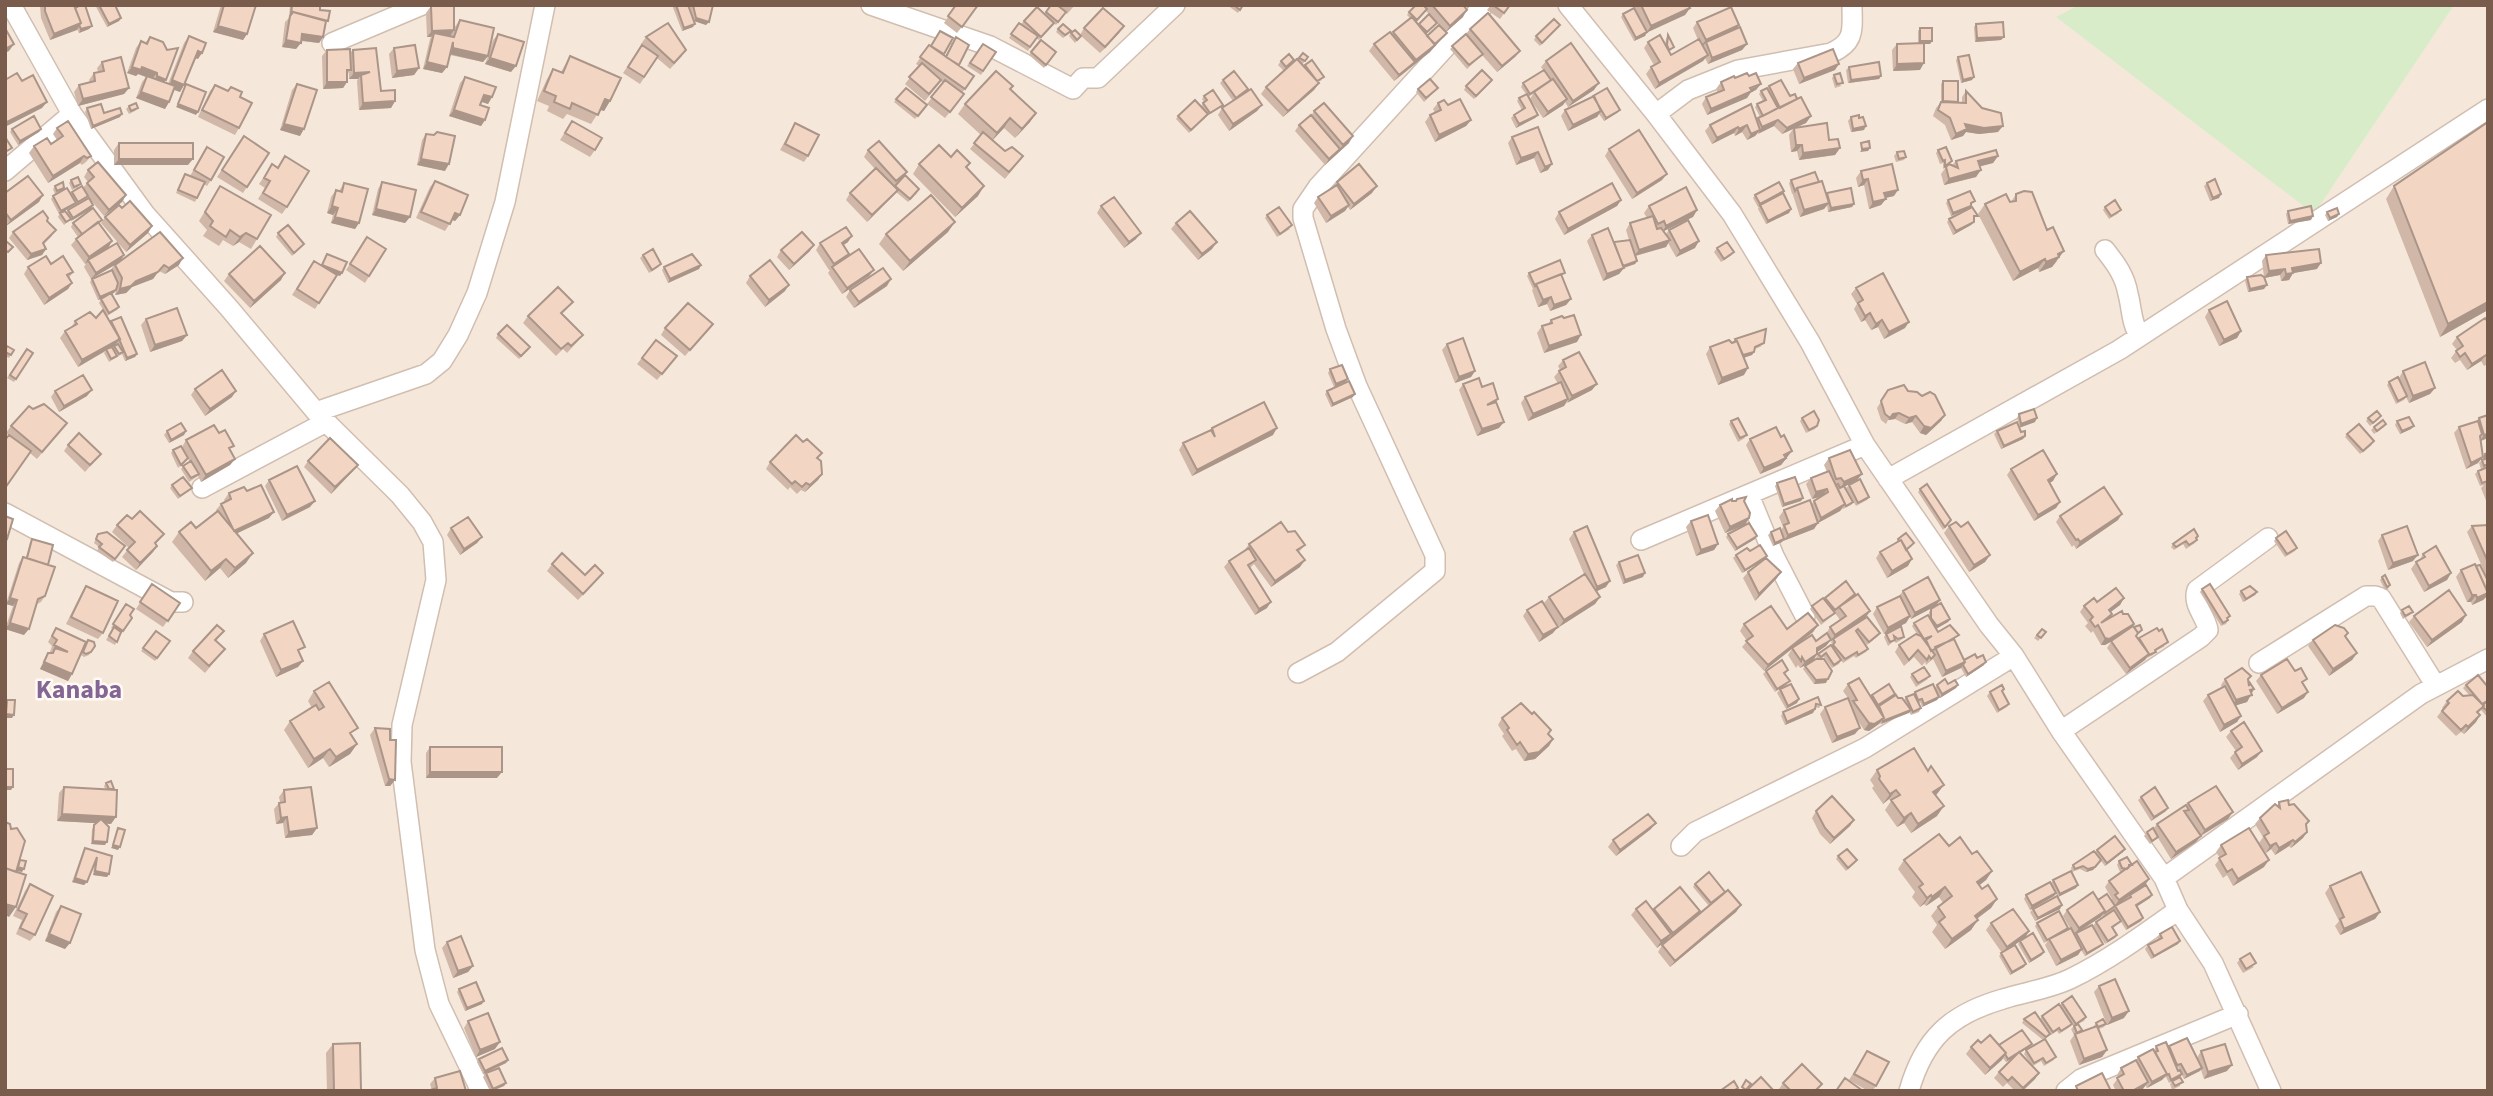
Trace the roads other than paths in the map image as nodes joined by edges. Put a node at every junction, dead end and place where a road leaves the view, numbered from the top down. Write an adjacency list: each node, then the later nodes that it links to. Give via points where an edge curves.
1 (11, 5): 11 (street)
2 (422, 5): 9 (street)
3 (545, 5): 18 (street, via 505,202 477,293 458,335 442,361 426,374)
4 (871, 5): 5 (street, via 989,46 1073,89 1083,78 1098,78)
5 (1175, 5)
6 (1484, 5): 31 (street, via 1303,209 1357,387 1437,566 1337,652)
7 (1569, 5): 12 (street)
8 (1852, 5): 12 (street, via 1852,36 1843,48 1738,70 1688,90)
9 (332, 43)
10 (2488, 109): 17 (street)
11 (72, 114): 13 (street); 15 (street)
12 (1656, 114): 19 (street, via 1731,214 1810,342)
13 (95, 146): 14 (street); 18 (street, via 145,214)
14 (120, 146)
15 (5, 171)
16 (2105, 250): 17 (street, via 2120,268)
17 (2140, 336): 20 (street)
18 (321, 417): 21 (street); 38 (street, via 400,495 433,542 436,580 402,725 401,762 425,950 439,1004)
19 (1865, 445): 20 (street); 22 (street)
20 (1888, 479): 28 (street)
21 (202, 488)
22 (1749, 495): 25 (street); 27 (street)
23 (5, 513): 26 (street, via 171,602)
24 (2268, 538): 33 (street, via 2197,590 2196,602 2207,623 2201,637)
25 (1641, 540)
26 (183, 602)
27 (1805, 616)
28 (2014, 656): 33 (street); 34 (street, via 1865,748 1695,832)
29 (2488, 659): 32 (street)
30 (2259, 663): 32 (street, via 2366,596 2375,596 2381,598)
31 (1298, 673)
32 (2436, 686): 35 (street)
33 (2061, 731): 35 (street)
34 (1681, 846)
35 (2164, 878): 36 (street)
36 (2178, 910): 37 (street, via 2213,963); 39 (street, via 2109,958 2067,980 1986,1005 1944,1027 1925,1052)
37 (2238, 1013): 40 (street, via 2081,1079); 41 (street)
38 (481, 1091)
39 (1909, 1091)
40 (2066, 1091)
41 (2271, 1091)

